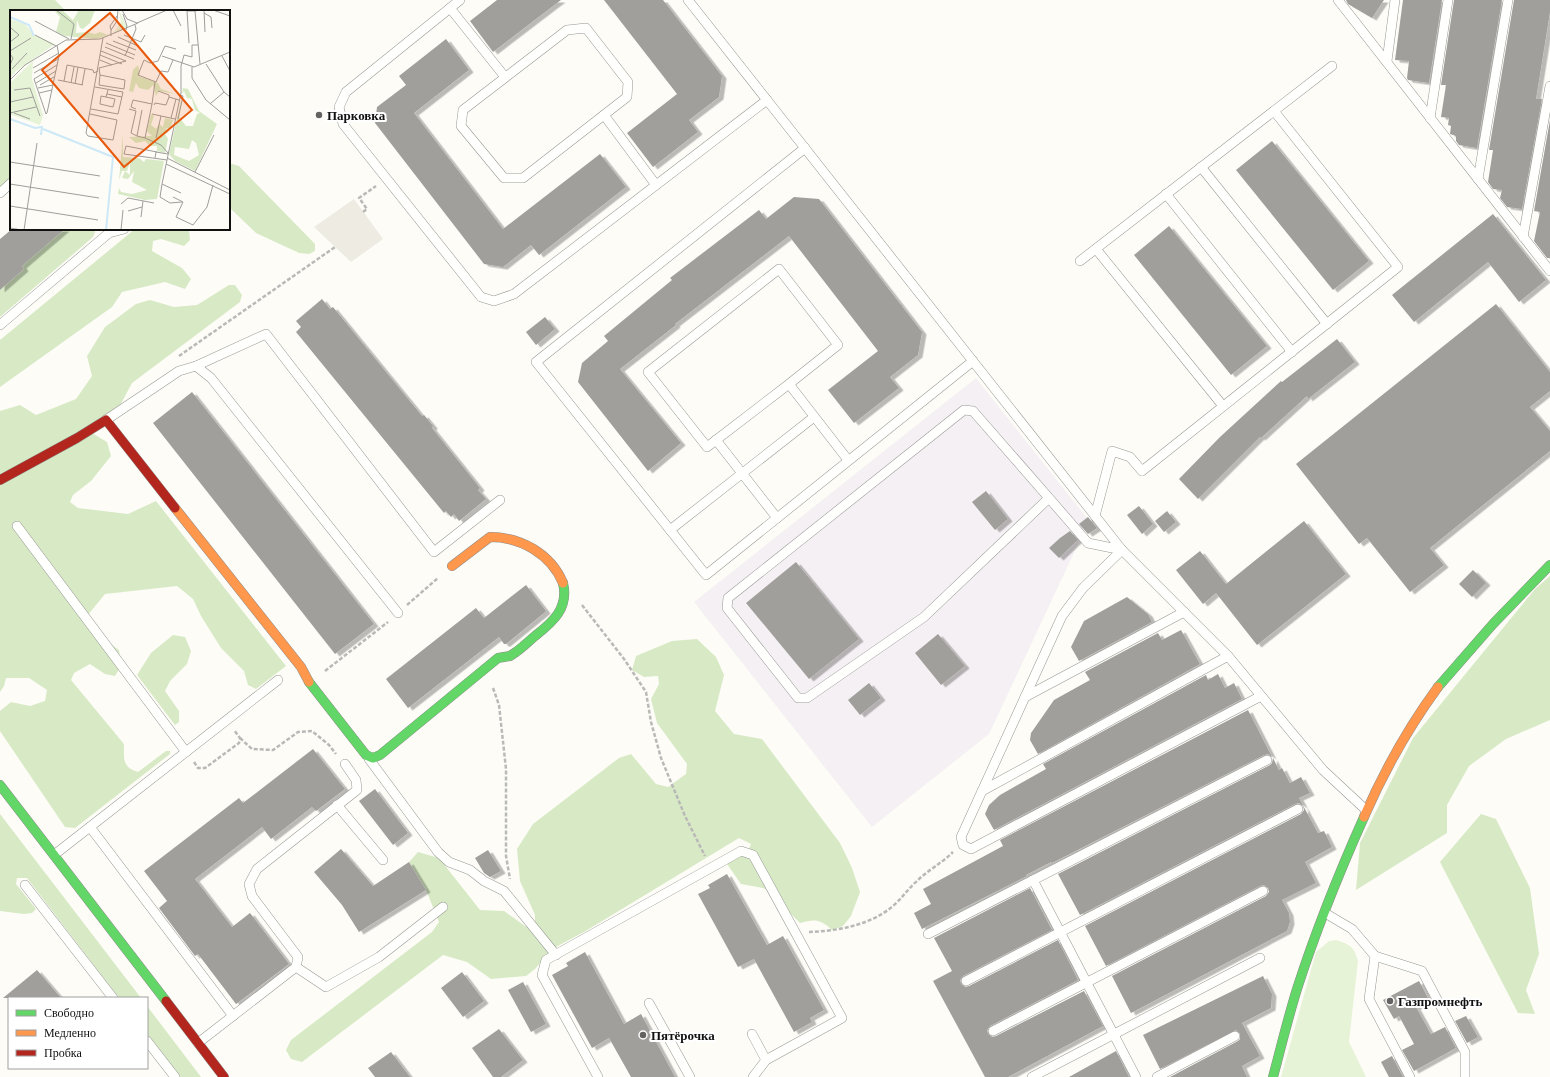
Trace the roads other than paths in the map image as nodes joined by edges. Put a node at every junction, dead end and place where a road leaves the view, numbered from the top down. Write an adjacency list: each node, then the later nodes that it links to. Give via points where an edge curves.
1 (460, 0): 7 (lane)
2 (688, 0): 12 (lane)
3 (1338, 0): 8 (lane)
4 (1395, 0): 8 (lane)
5 (1448, 0): 15 (lane)
6 (1508, 0): 18 (lane)
7 (450, 8): 10 (lane); 20 (lane, via 346,92 340,107 343,124 481,297 494,301 514,294)
8 (1387, 61): 15 (lane)
9 (1332, 66): 13 (lane)
10 (505, 77): 14 (lane, via 567,30 586,28 628,82 627,97); 14 (lane, via 462,110 461,126 504,178 523,178)
11 (1550, 86): 24 (lane)
12 (767, 100): 16 (lane); 20 (lane)
13 (1274, 111): 17 (lane); 28 (lane, via 1398,267)
14 (604, 115): 20 (lane)
15 (1430, 118): 18 (lane)
16 (805, 148): 31 (lane); 46 (lane, via 536,362)
17 (1201, 167): 22 (lane); 28 (lane)
18 (1478, 179): 24 (lane)
19 (10, 184): 21 (lane)
20 (656, 185)
21 (0, 193)
22 (1166, 194): 25 (lane); 30 (lane)
23 (120, 230): 29 (lane, via 109,233)
24 (1523, 238): 27 (lane)
25 (1096, 249): 26 (lane); 34 (lane)
26 (1080, 261)
27 (1550, 270)
28 (1327, 324): 30 (lane)
29 (0, 325)
30 (1292, 352): 34 (lane)
31 (973, 361): 38 (lane); 43 (lane)
32 (196, 366): 36 (lane, via 179,371); 42 (lane, via 266,334 434,552); 51 (lane, via 212,378)
33 (789, 384): 35 (lane); 37 (lane); 37 (lane, via 838,345 779,269 648,372 707,447)
34 (1223, 406): 43 (lane, via 1142,471 1130,457 1112,451)
35 (814, 417): 38 (lane); 39 (lane)
36 (106, 420): 40 (street); 57 (street, via 301,667 309,683)
37 (716, 440): 39 (lane)
38 (848, 460): 44 (lane)
39 (742, 473): 44 (lane); 46 (lane)
40 (0, 480)
41 (1048, 498): 41 (lane, via 924,617 807,698 798,698 727,608 728,598 964,410 973,411); 47 (lane, via 1088,543)
42 (500, 500)
43 (1095, 516): 47 (lane)
44 (777, 518): 46 (lane, via 706,575)
45 (17, 526): 56 (lane)
46 (670, 530)
47 (1122, 550): 50 (lane); 55 (lane, via 1083,588 1062,616)
48 (1550, 565): 64 (street, via 1472,647 1435,692 1408,731)
49 (452, 566): 57 (street, via 490,537 509,538 530,547 553,566 562,579 562,609 553,622 512,655 498,658 380,755 373,758)
50 (1184, 612): 52 (lane); 55 (lane)
51 (398, 613)
52 (1228, 656): 54 (lane); 61 (lane)
53 (278, 680): 56 (lane)
54 (1261, 696): 61 (lane, via 971,850 963,844 961,837); 64 (lane, via 1323,770)
55 (1025, 697): 61 (lane)
56 (186, 752): 65 (lane)
57 (366, 755): 75 (lane, via 438,852 449,862 470,870 484,881 504,891)
58 (1267, 760): 68 (lane)
59 (344, 764): 62 (lane, via 356,780 357,790)
60 (0, 785): 66 (street)
61 (982, 791)
62 (337, 805): 67 (lane); 78 (lane, via 257,869 249,884 252,896 298,957)
63 (1298, 809): 73 (lane)
64 (1366, 810): 72 (street)
65 (90, 827): 66 (lane); 83 (lane)
66 (54, 855): 89 (street)
67 (383, 860)
68 (1033, 880): 73 (lane); 74 (lane)
69 (25, 885): 81 (lane)
70 (1263, 891): 80 (lane)
71 (443, 907): 78 (lane, via 379,957 326,987)
72 (1324, 912): 76 (lane, via 1352,929); 99 (street, via 1301,977)
73 (1061, 932): 79 (lane); 80 (lane)
74 (928, 934)
75 (556, 954): 90 (lane, via 741,851 752,854 842,1018); 93 (lane, via 546,960 542,975)
76 (1375, 956): 100 (lane, via 1369,999); 101 (lane, via 1422,971 1465,1052)
77 (1260, 958): 86 (lane)
78 (296, 967): 83 (lane)
79 (966, 981)
80 (1087, 982): 84 (lane); 86 (lane)
81 (112, 997)
82 (649, 1002): 94 (lane)
83 (233, 1016): 89 (lane)
84 (994, 1031)
85 (752, 1034): 90 (lane)
86 (1114, 1034): 96 (lane); 97 (lane)
87 (1235, 1036): 98 (lane)
88 (148, 1043): 91 (lane)
89 (198, 1043): 92 (street)
90 (766, 1060): 95 (lane)
91 (175, 1077)
92 (224, 1077)
93 (598, 1077)
94 (690, 1077)
95 (753, 1077)
96 (1032, 1077)
97 (1136, 1077)
98 (1157, 1077)
99 (1273, 1077)
100 (1410, 1077)
101 (1464, 1077)

